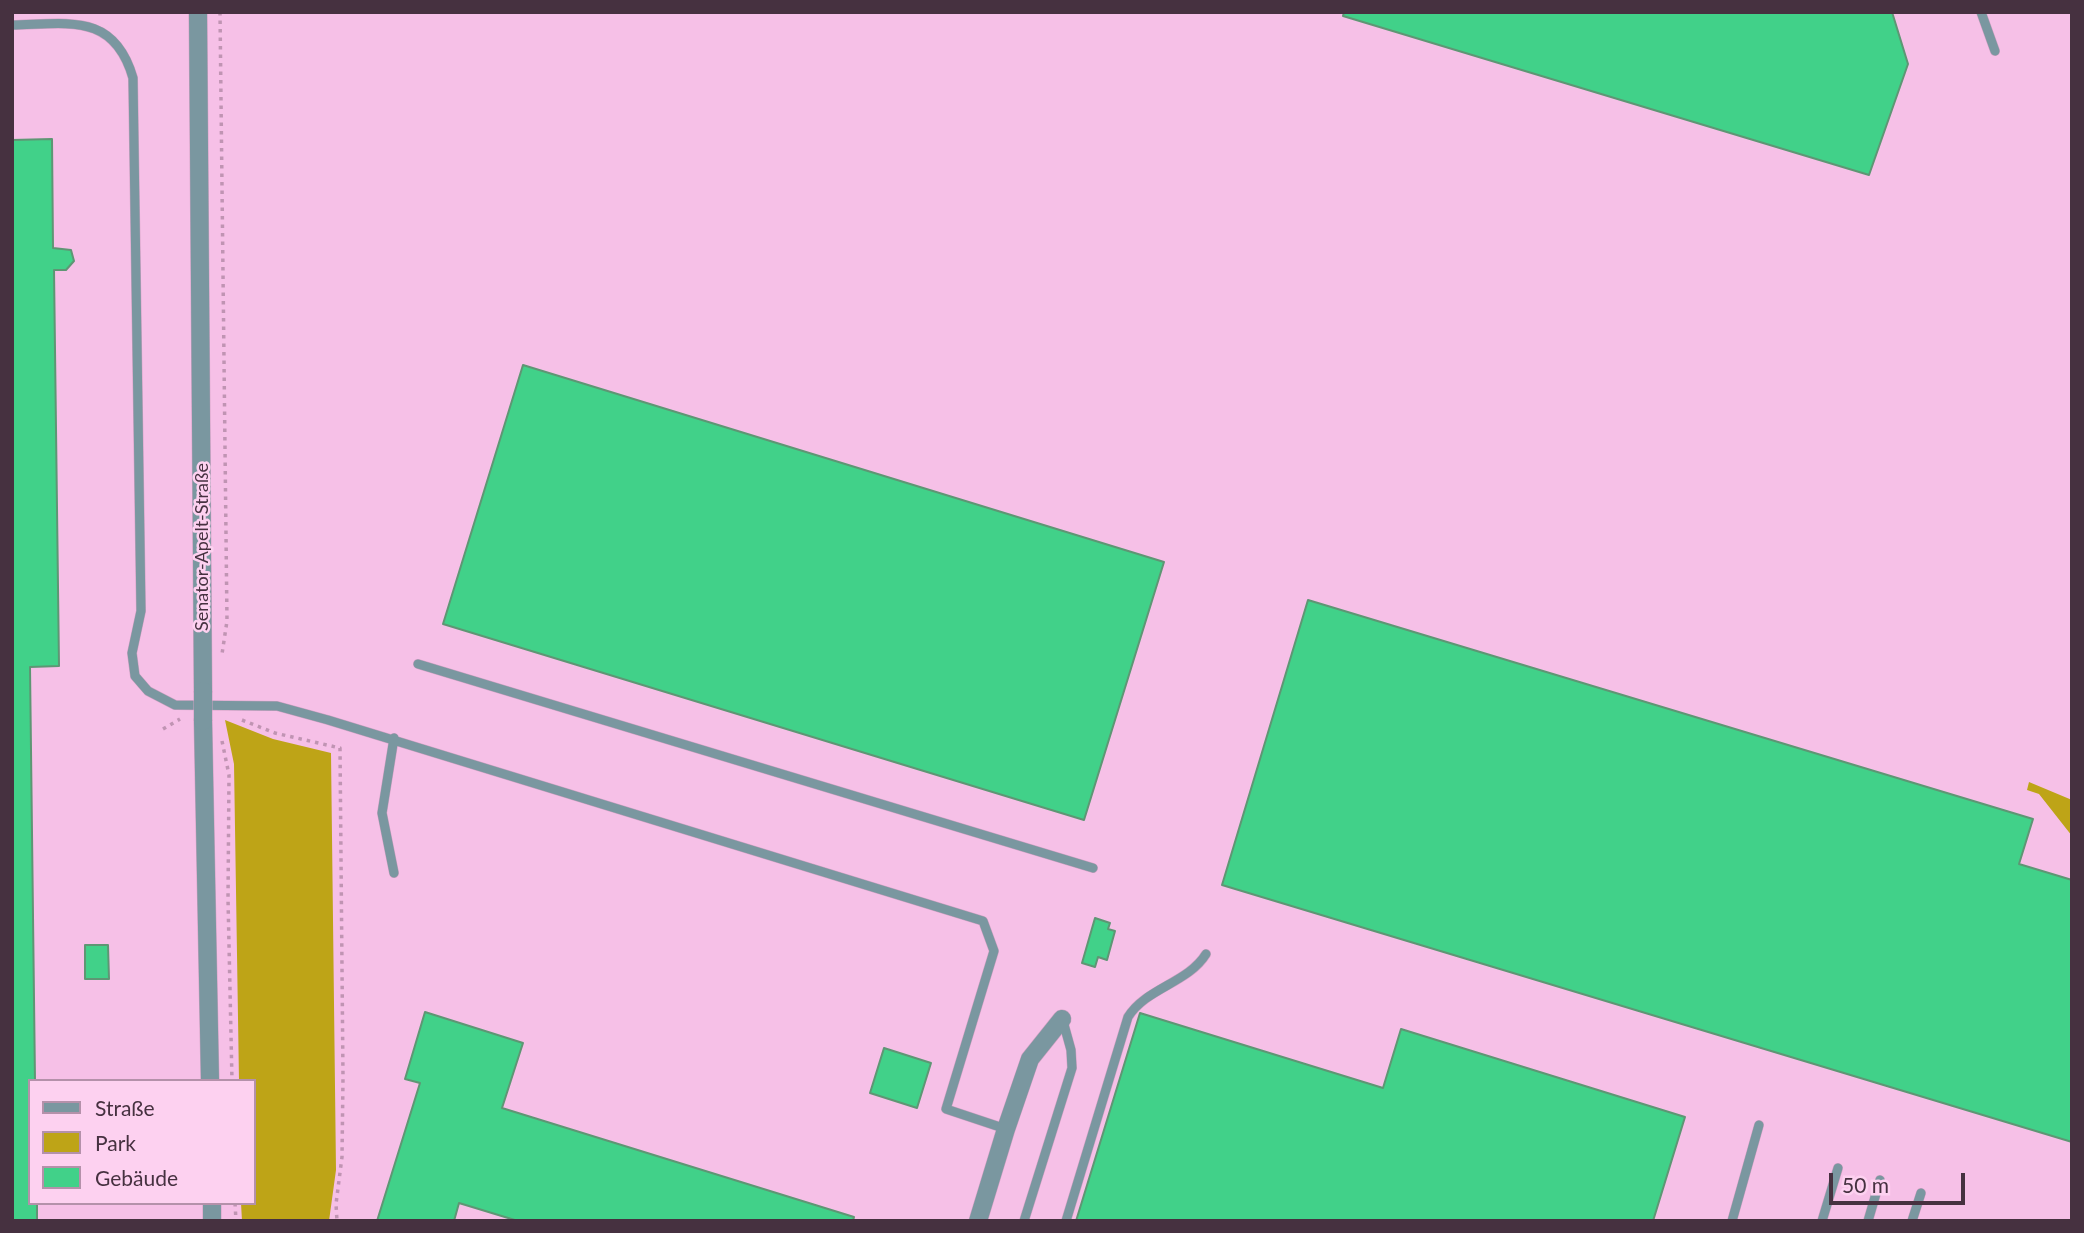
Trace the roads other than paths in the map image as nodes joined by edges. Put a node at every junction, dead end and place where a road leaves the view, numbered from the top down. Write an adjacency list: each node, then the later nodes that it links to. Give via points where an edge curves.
1 (198, 12): 11 (street, Senator-Apelt-Straße, bridge, via 203,691 195,718)
2 (1981, 12): 4 (lane)
3 (12, 25): 6 (lane, via 94,27 113,38 128,58 133,78 141,611 132,653 135,676 148,691 175,705 276,706)
4 (1995, 51)
5 (418, 664): 7 (lane)
6 (394, 738): 8 (lane, via 382,813); 13 (lane, via 982,920 994,951 946,1110)
7 (1093, 868)
8 (394, 873)
9 (1206, 954): 19 (lane, via 1199,964 1135,1005 1128,1017)
10 (1062, 1019): 13 (street, via 1030,1059); 18 (lane, via 1072,1068)
11 (210, 1079)
12 (1759, 1125): 20 (lane)
13 (1006, 1129): 17 (street)
14 (1838, 1168): 21 (lane)
15 (1880, 1180): 22 (lane)
16 (1921, 1193): 23 (lane)
17 (978, 1221)
18 (1024, 1221)
19 (1066, 1221)
20 (1732, 1221)
21 (1822, 1221)
22 (1868, 1221)
23 (1912, 1221)

